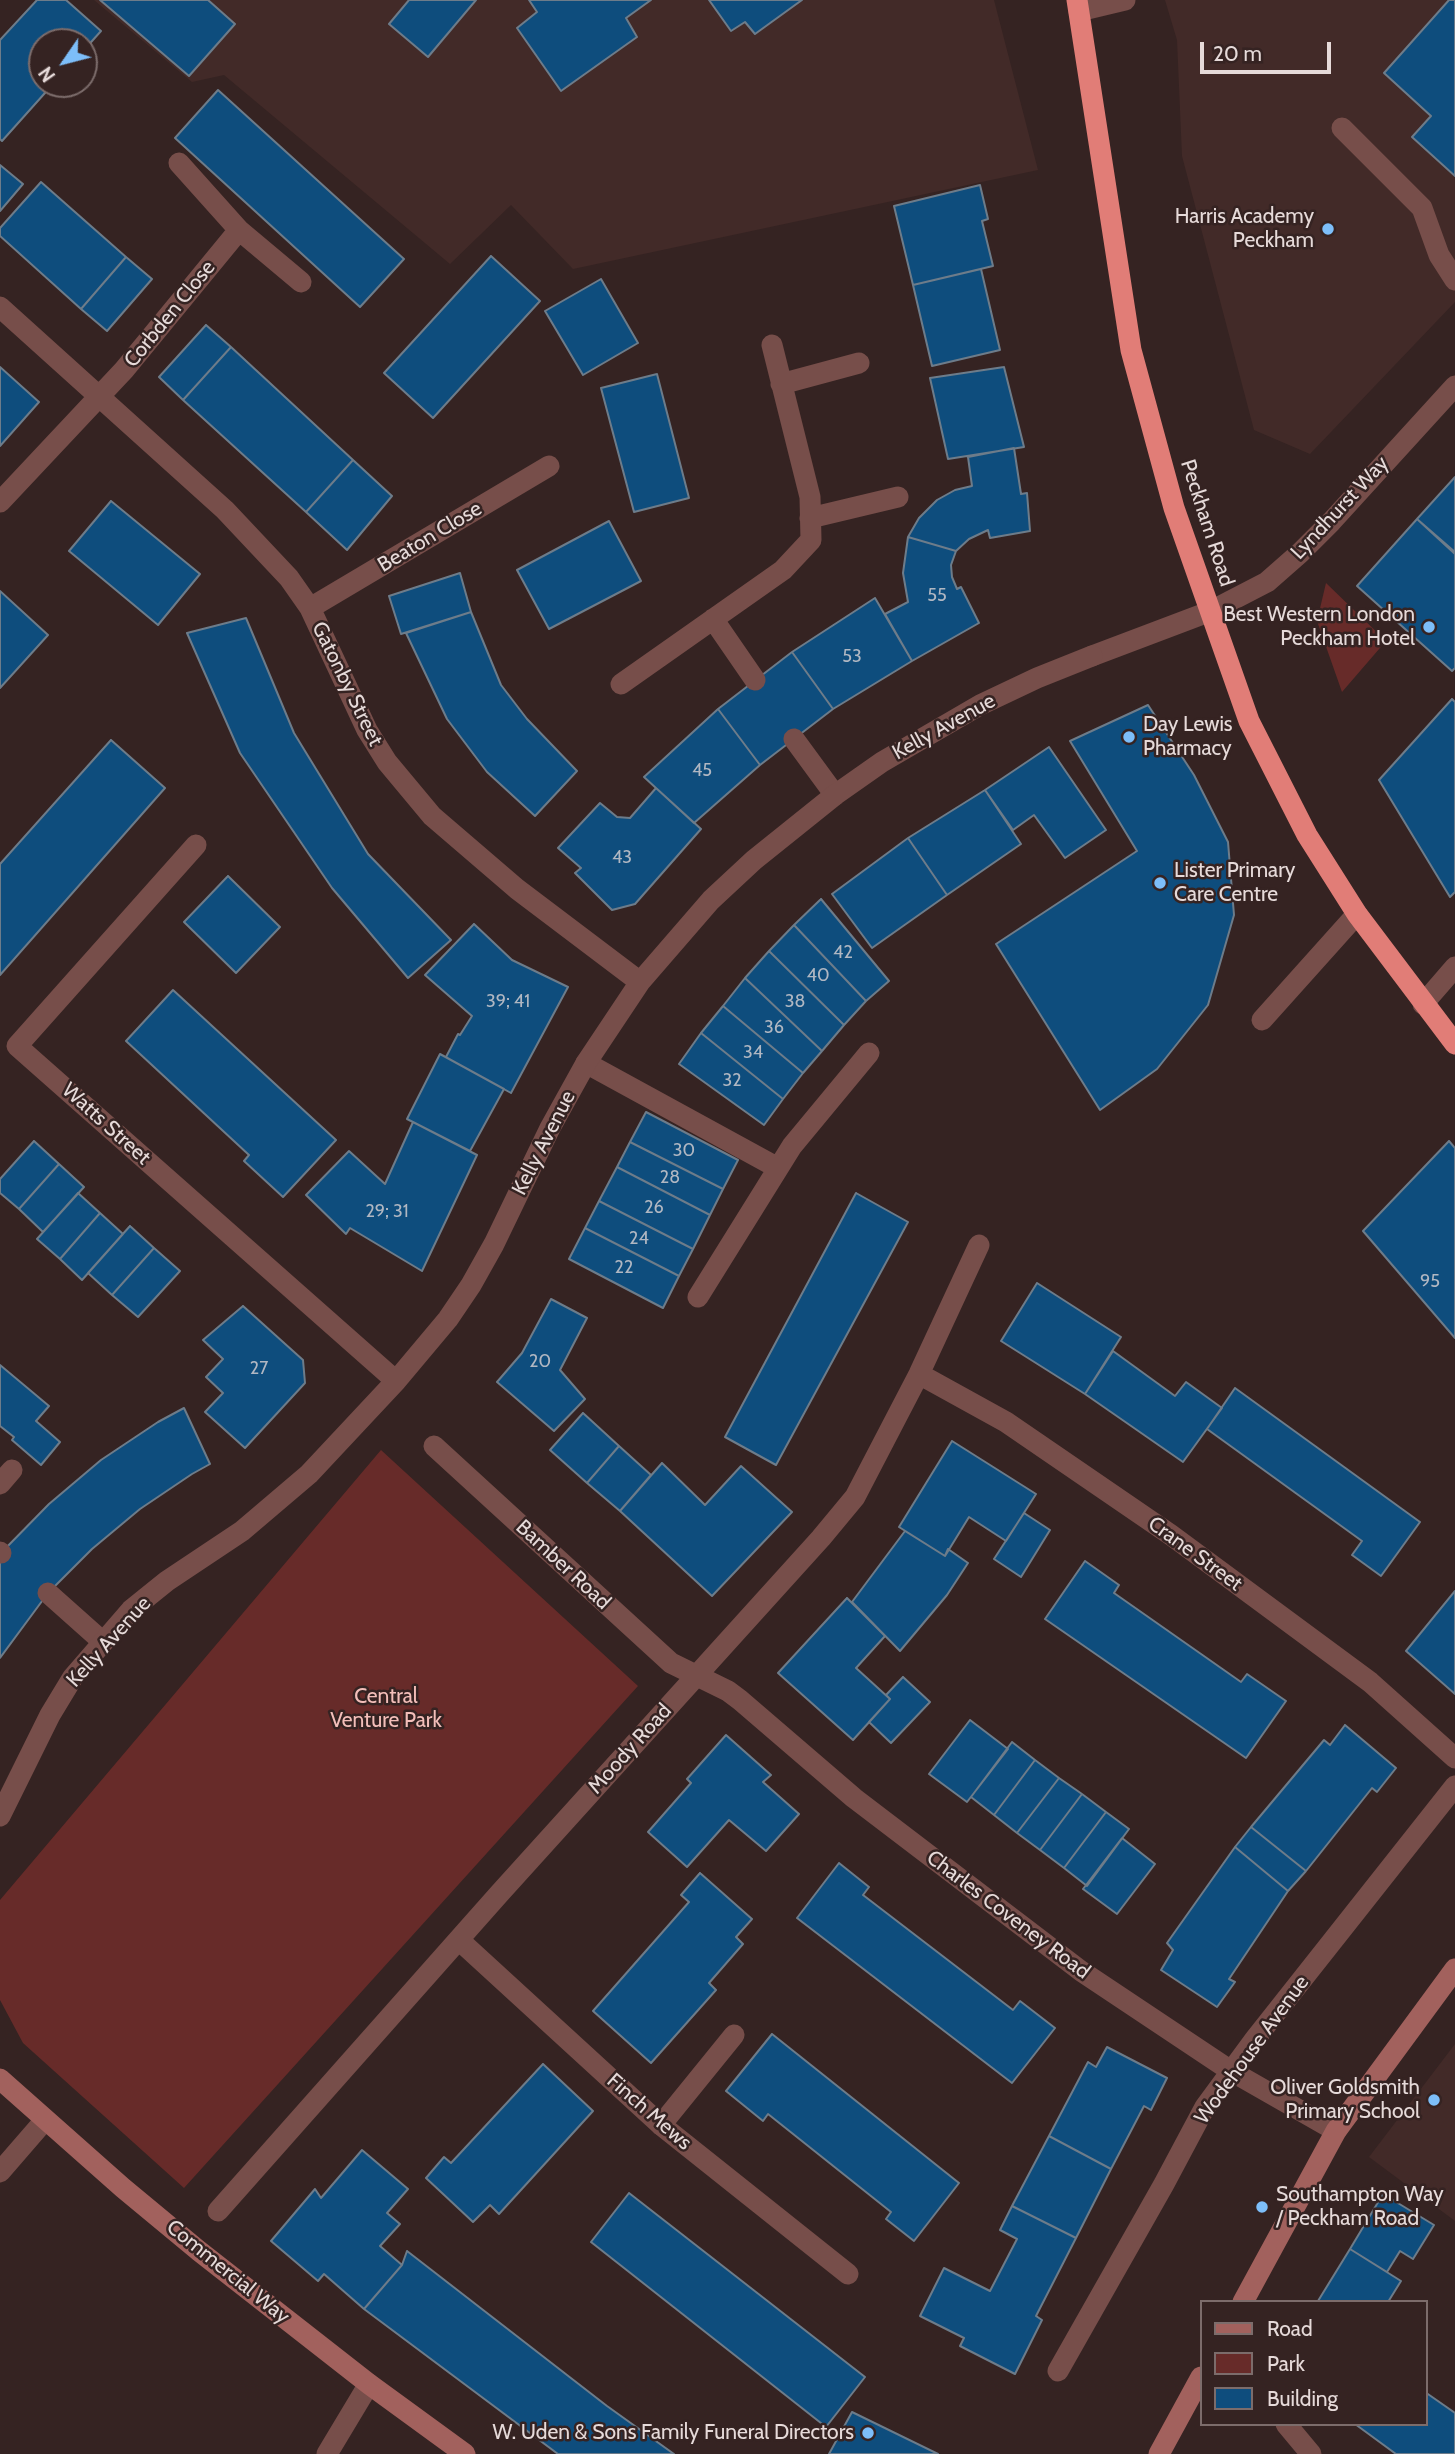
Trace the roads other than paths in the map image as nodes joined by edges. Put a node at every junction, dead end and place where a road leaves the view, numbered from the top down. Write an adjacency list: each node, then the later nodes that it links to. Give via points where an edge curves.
1 (1125, 0): 2 (street)
2 (1078, 6): 19 (highway, Peckham Road, via 1131,350 1174,508)
3 (1342, 128): 6 (street, via 1422,208 1439,256)
4 (179, 163): 5 (street)
5 (239, 230): 7 (street); 13 (street, Corbden Close)
6 (1455, 280)
7 (301, 282)
8 (0, 307): 13 (street, Gatonby Street)
9 (772, 345): 11 (street)
10 (859, 363): 11 (street)
11 (781, 384): 17 (street, via 810,497)
12 (1455, 386): 19 (street, Lyndhurst Way, via 1300,553 1267,582)
13 (101, 396): 16 (street, Corbden Close); 18 (street, Gatonby Street, via 225,510 289,578)
14 (549, 466): 18 (street, Beaton Close)
15 (898, 497): 17 (street)
16 (0, 502)
17 (810, 518): 20 (street, via 811,540 783,570)
18 (310, 608): 28 (street, Gatonby Street, via 366,730 409,790 475,854)
19 (1211, 611): 24 (street, Kelly Avenue, via 1037,678 980,705); 26 (highway, Peckham Road, via 1255,735 1307,835)
20 (713, 618): 21 (street); 22 (street)
21 (755, 680)
22 (621, 684)
23 (794, 739): 24 (street)
24 (835, 794): 28 (street, Kelly Avenue, via 711,900)
25 (196, 845): 38 (street, Watts Street, via 17,1046)
26 (1357, 914): 29 (highway, Peckham Road); 30 (street)
27 (1455, 967): 29 (street)
28 (640, 982): 33 (street, Kelly Avenue)
29 (1423, 1004): 31 (highway, Peckham Road)
30 (1262, 1020)
31 (1455, 1044)
32 (869, 1053): 34 (street)
33 (586, 1063): 34 (street); 38 (street, Kelly Avenue, via 471,1285)
34 (778, 1168): 36 (street)
35 (979, 1245): 37 (street, Moody Road)
36 (698, 1297)
37 (919, 1374): 42 (street, Moody Road, via 855,1497); 43 (street, Crane Street, via 1006,1422 1171,1535 1370,1682)
38 (396, 1381): 41 (street, Kelly Avenue, via 285,1496 167,1581 131,1610)
39 (434, 1446): 42 (street, Bamber Road, via 671,1663)
40 (48, 1593): 41 (street)
41 (103, 1642): 45 (street, Kelly Avenue, via 73,1677 50,1715)
42 (696, 1676): 46 (street, Moody Road); 49 (street, Charles Coveney Road, via 740,1700 854,1798 1081,1971)
43 (1455, 1758)
44 (1455, 1786): 49 (street, Wodehouse Avenue)
45 (0, 1816)
46 (458, 1940): 52 (street, Finch Mews); 55 (street, Moody Road)
47 (1455, 1969): 53 (street)
48 (734, 2035): 52 (street)
49 (1231, 2071): 53 (street, Charles Coveney Road); 58 (street, Wodehouse Avenue, via 1205,2107)
50 (0, 2079): 51 (street, Commercial Way)
51 (45, 2120): 54 (street); 60 (street, Commercial Way, via 199,2251)
52 (661, 2125): 56 (street, Finch Mews)
53 (1336, 2131): 57 (street)
54 (0, 2172)
55 (218, 2211)
56 (848, 2274)
57 (1244, 2300)
58 (1058, 2371)
59 (1200, 2379): 64 (street)
60 (369, 2385): 62 (street); 63 (street, Commercial Way)
61 (1288, 2426): 65 (street)
62 (327, 2454)
63 (465, 2454)
64 (1159, 2454)
65 (1311, 2454)

